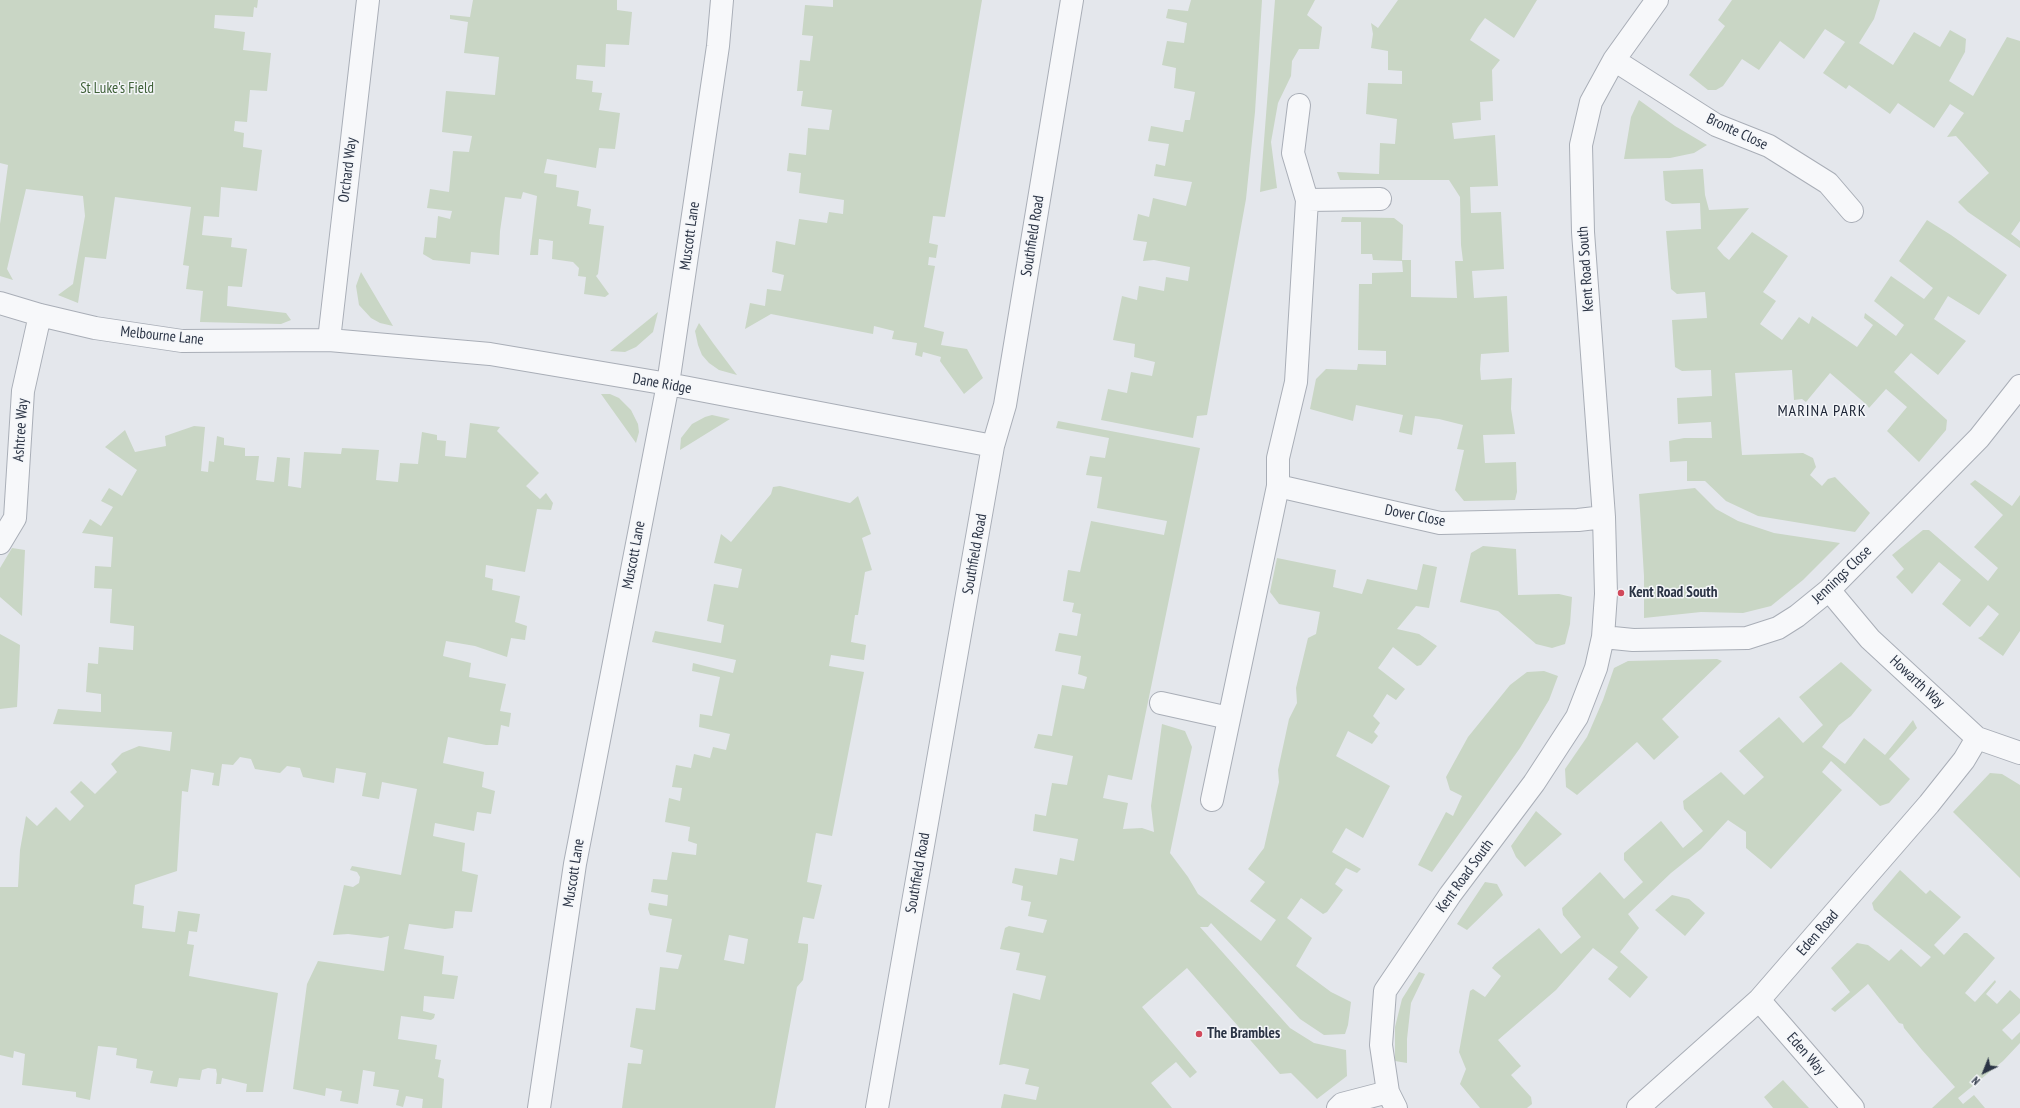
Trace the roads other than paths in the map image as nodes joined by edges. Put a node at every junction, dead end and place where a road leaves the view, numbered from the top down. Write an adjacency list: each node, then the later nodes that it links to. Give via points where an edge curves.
1 (368, 0): 12 (street, Orchard Way)
2 (722, 0): 13 (street, Muscott Lane, via 717,54)
3 (1072, 0): 15 (street, Southfield Road, via 1005,405)
4 (1657, 0): 5 (street, Kent Road South)
5 (1614, 60): 9 (street, Bronte Close, via 1716,125 1769,146 1828,183); 17 (street, Kent Road South, via 1591,102 1581,145 1583,232)
6 (1299, 105): 8 (street, via 1293,153)
7 (1380, 199): 8 (street)
8 (1307, 200): 16 (street, via 1296,382 1278,458)
9 (1852, 211)
10 (0, 303): 11 (street, Melbourne Lane)
11 (40, 315): 12 (street, Melbourne Lane, via 95,328 182,341); 18 (street, Ashtree Way, via 23,391 15,518)
12 (328, 340): 13 (street, Dane Ridge, via 490,354)
13 (668, 384): 15 (street, Dane Ridge); 28 (street, Muscott Lane, via 575,864)
14 (2020, 386): 19 (street, Jennings Close, via 1979,438)
15 (994, 446): 29 (street, Southfield Road)
16 (1278, 486): 17 (street, Dover Close, via 1440,523 1578,520); 22 (street)
17 (1604, 517): 20 (street, Kent Road South, via 1606,594)
18 (0, 543)
19 (1829, 590): 20 (street, Jennings Close, via 1778,628 1747,638 1633,640); 23 (street, Howarth Way, via 1870,639)
20 (1603, 637): 27 (street, Kent Road South, via 1596,668 1577,717 1534,783 1450,895 1384,991 1381,1045)
21 (1161, 703): 22 (street)
22 (1229, 718): 25 (street)
23 (1977, 738): 24 (street, Howarth Way); 26 (street, Eden Road, via 1964,760 1929,804)
24 (2020, 753)
25 (1212, 800)
26 (1759, 1000): 31 (street, Eden Road); 32 (street, Eden Way)
27 (1392, 1100): 30 (street, via 1342,1104)
28 (539, 1108)
29 (877, 1108)
30 (1338, 1108)
31 (1638, 1108)
32 (1853, 1108)

